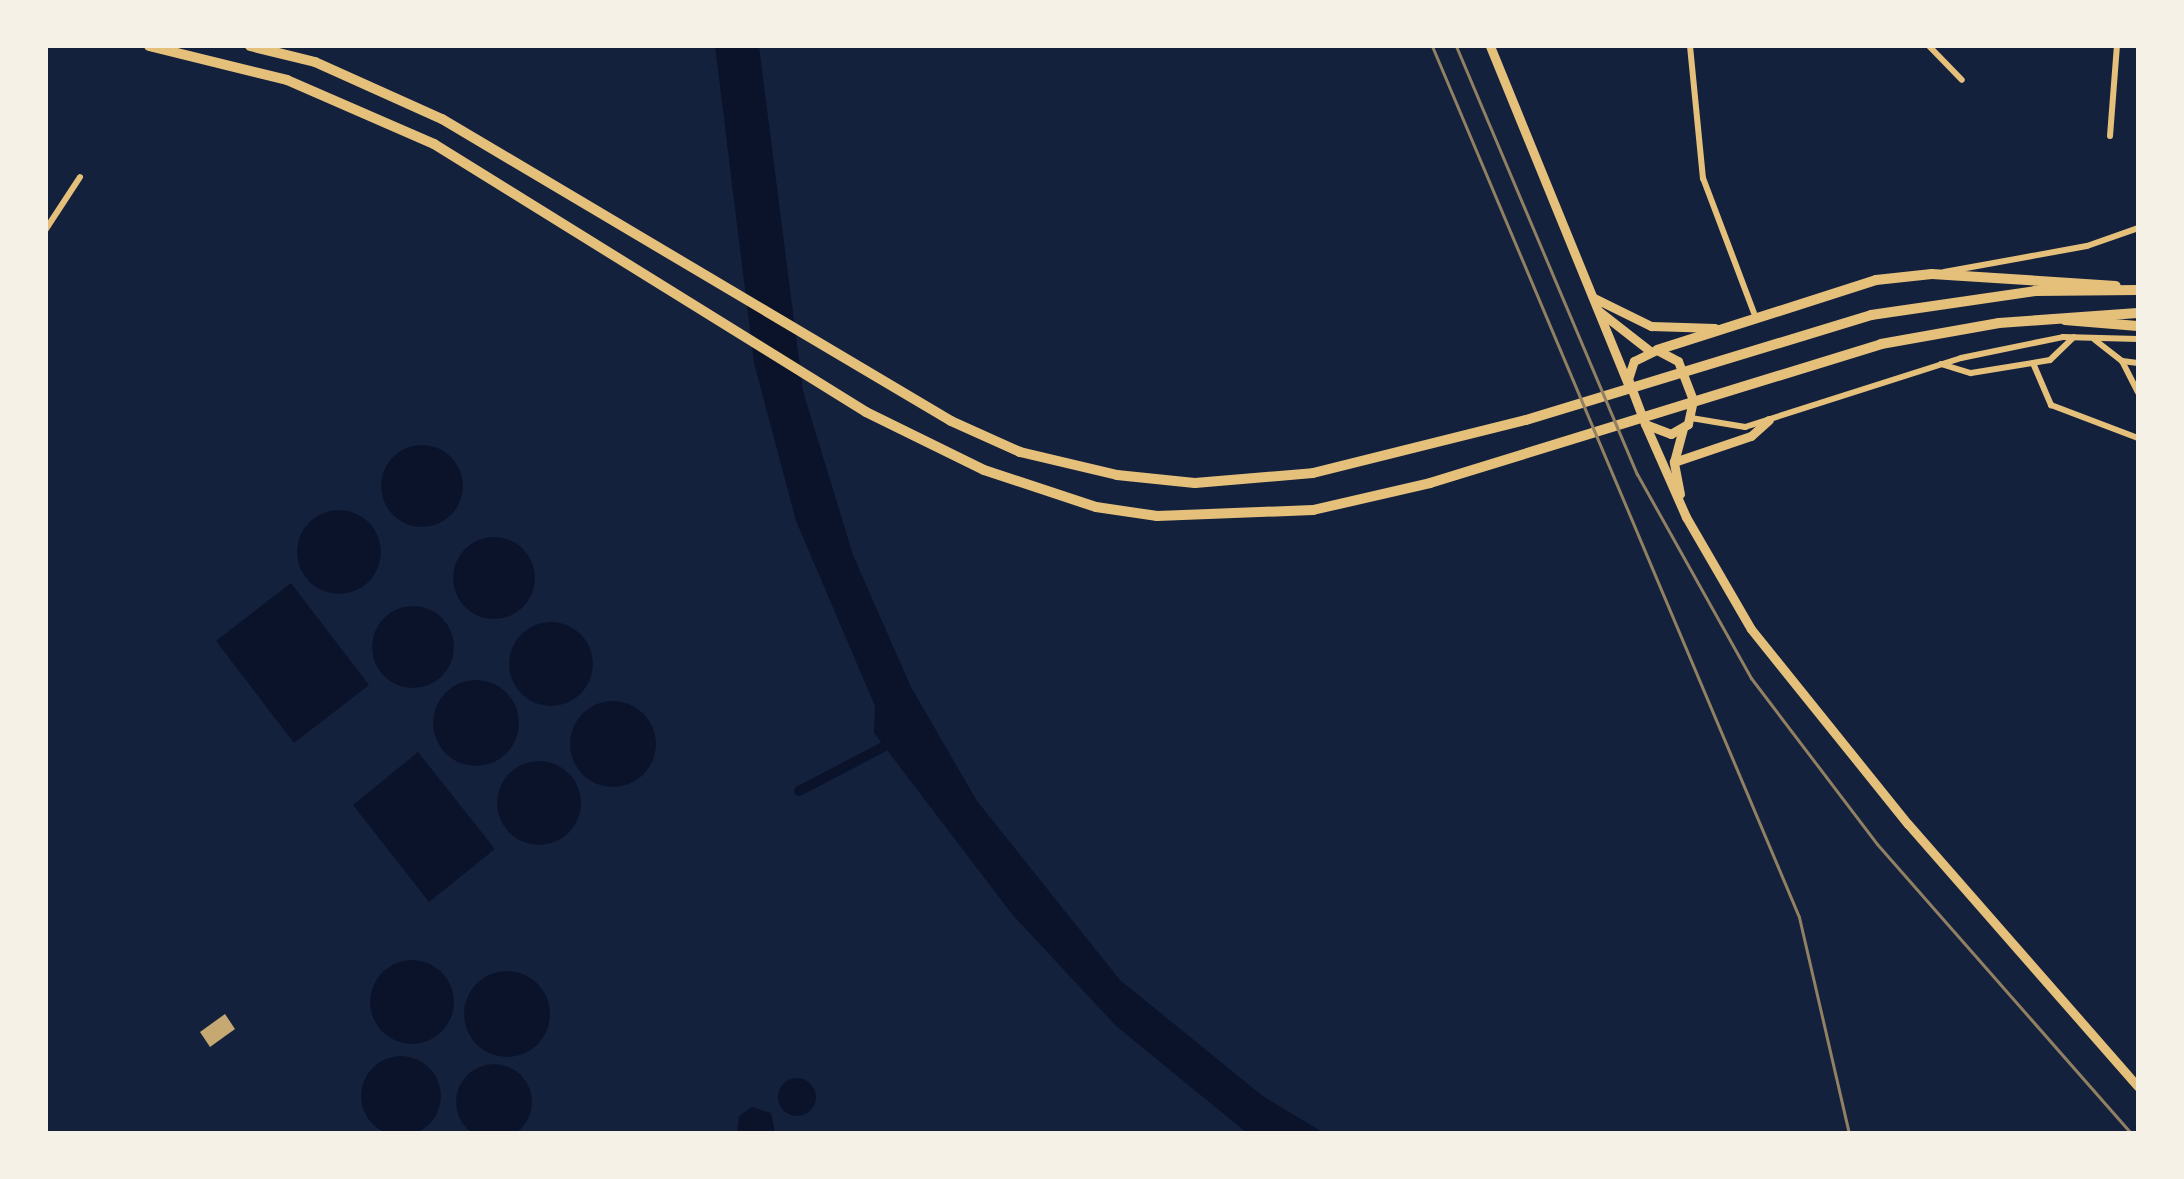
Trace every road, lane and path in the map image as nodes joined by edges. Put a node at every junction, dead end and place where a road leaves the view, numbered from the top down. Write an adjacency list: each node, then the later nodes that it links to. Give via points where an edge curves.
1 (149, 46): 19 (highway, via 287,80 386,121 434,144 866,412 1043,493 1157,516 1268,515 1373,497 1939,331)
2 (250, 46): 13 (highway, via 315,62 395,96 951,421 1020,452 1117,475 1195,483 1313,473 1931,303)
3 (1490, 46): 15 (main road)
4 (1690, 46): 17 (street, via 1703,178)
5 (1929, 46): 7 (street)
6 (2117, 46): 8 (street)
7 (1962, 80)
8 (2110, 136)
9 (80, 177): 11 (street)
10 (2138, 228): 12 (street, via 2069,250)
11 (46, 229)
12 (1932, 274): 13 (highway, via 2090,280); 17 (highway, via 1848,286)
13 (2125, 290): 14 (highway)
14 (2138, 290)
15 (1590, 295): 16 (main road); 21 (main road, via 1651,326)
16 (1597, 310): 25 (main road); 30 (main road)
17 (1754, 313): 21 (highway)
18 (2138, 313): 19 (highway)
19 (2060, 318): 20 (highway)
20 (2138, 326)
21 (1715, 328): 25 (highway)
22 (2074, 337): 23 (street); 27 (street, via 2058,357); 29 (street)
23 (2092, 338): 24 (street); 26 (street)
24 (2138, 339)
25 (1653, 350): 30 (main road, via 1634,361); 32 (main road, via 1683,368)
26 (2122, 361): 28 (street); 31 (street)
27 (2033, 363): 29 (street, via 1971,373); 36 (street, via 2051,405)
28 (2138, 363)
29 (1941, 364): 33 (street)
30 (1630, 389): 34 (main road)
31 (2138, 392)
32 (1691, 418): 33 (street, via 1738,428); 35 (main road)
33 (1769, 420): 37 (main road, via 1751,436)
34 (1645, 424): 35 (main road, via 1664,434); 38 (main road)
35 (1683, 428): 37 (main road)
36 (2138, 438)
37 (1674, 462): 38 (main road)
38 (1686, 517): 39 (main road, via 1727,593 1786,675)
39 (2138, 1087)

